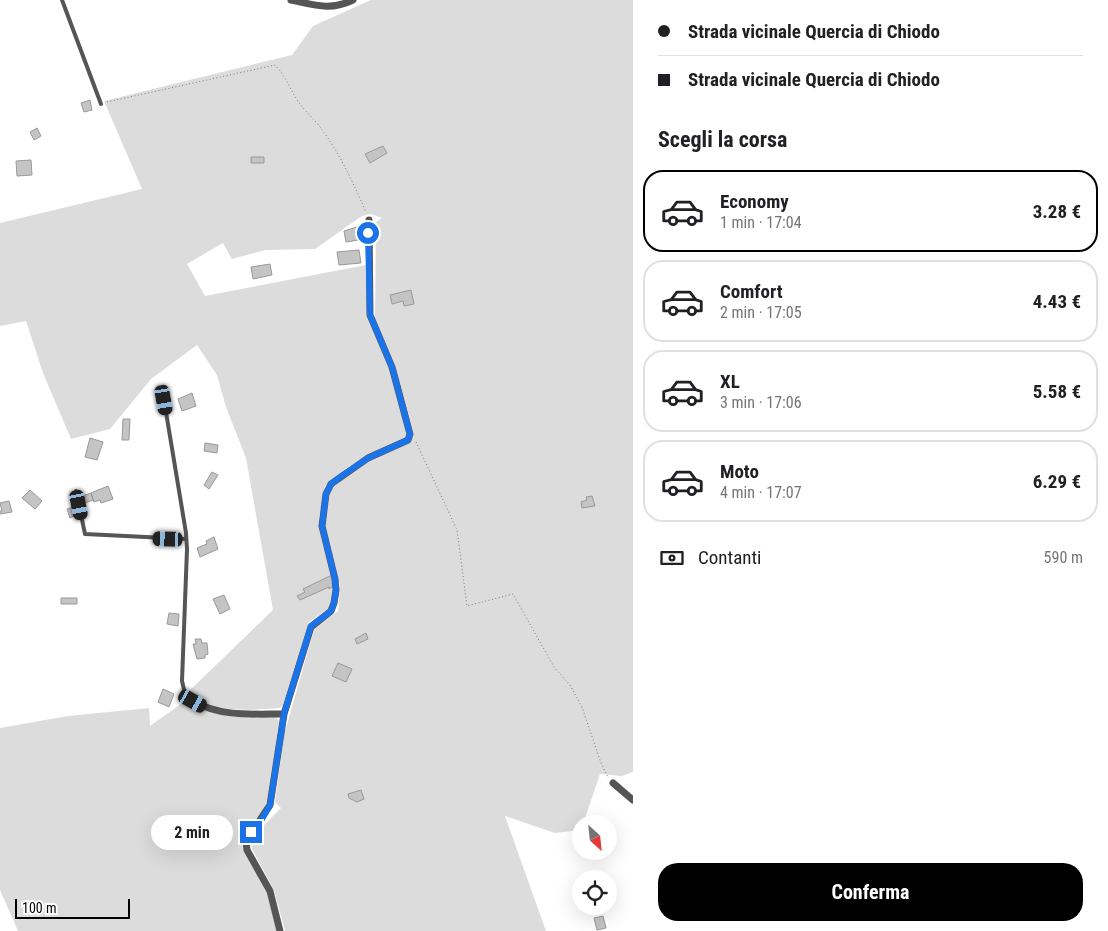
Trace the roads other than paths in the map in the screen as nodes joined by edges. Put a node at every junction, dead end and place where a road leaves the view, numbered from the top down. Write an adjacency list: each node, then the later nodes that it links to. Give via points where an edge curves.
1 (62, 0): 4 (lane)
2 (291, 0): 3 (street, via 328,7)
3 (353, 0)
4 (101, 104)
5 (369, 220): 10 (street, via 370,315 392,367 410,434 408,440 368,458 343,475 331,484 326,494 322,526 335,579 334,603 331,611 311,626)
6 (164, 400): 8 (lane)
7 (76, 491): 8 (lane, via 85,534)
8 (186, 539): 9 (lane, via 182,681 185,694)
9 (193, 701): 10 (street, via 236,714)
10 (284, 714): 13 (street, via 270,805 246,841 247,850 270,891)
11 (613, 783): 12 (street)
12 (633, 800)
13 (280, 931)

